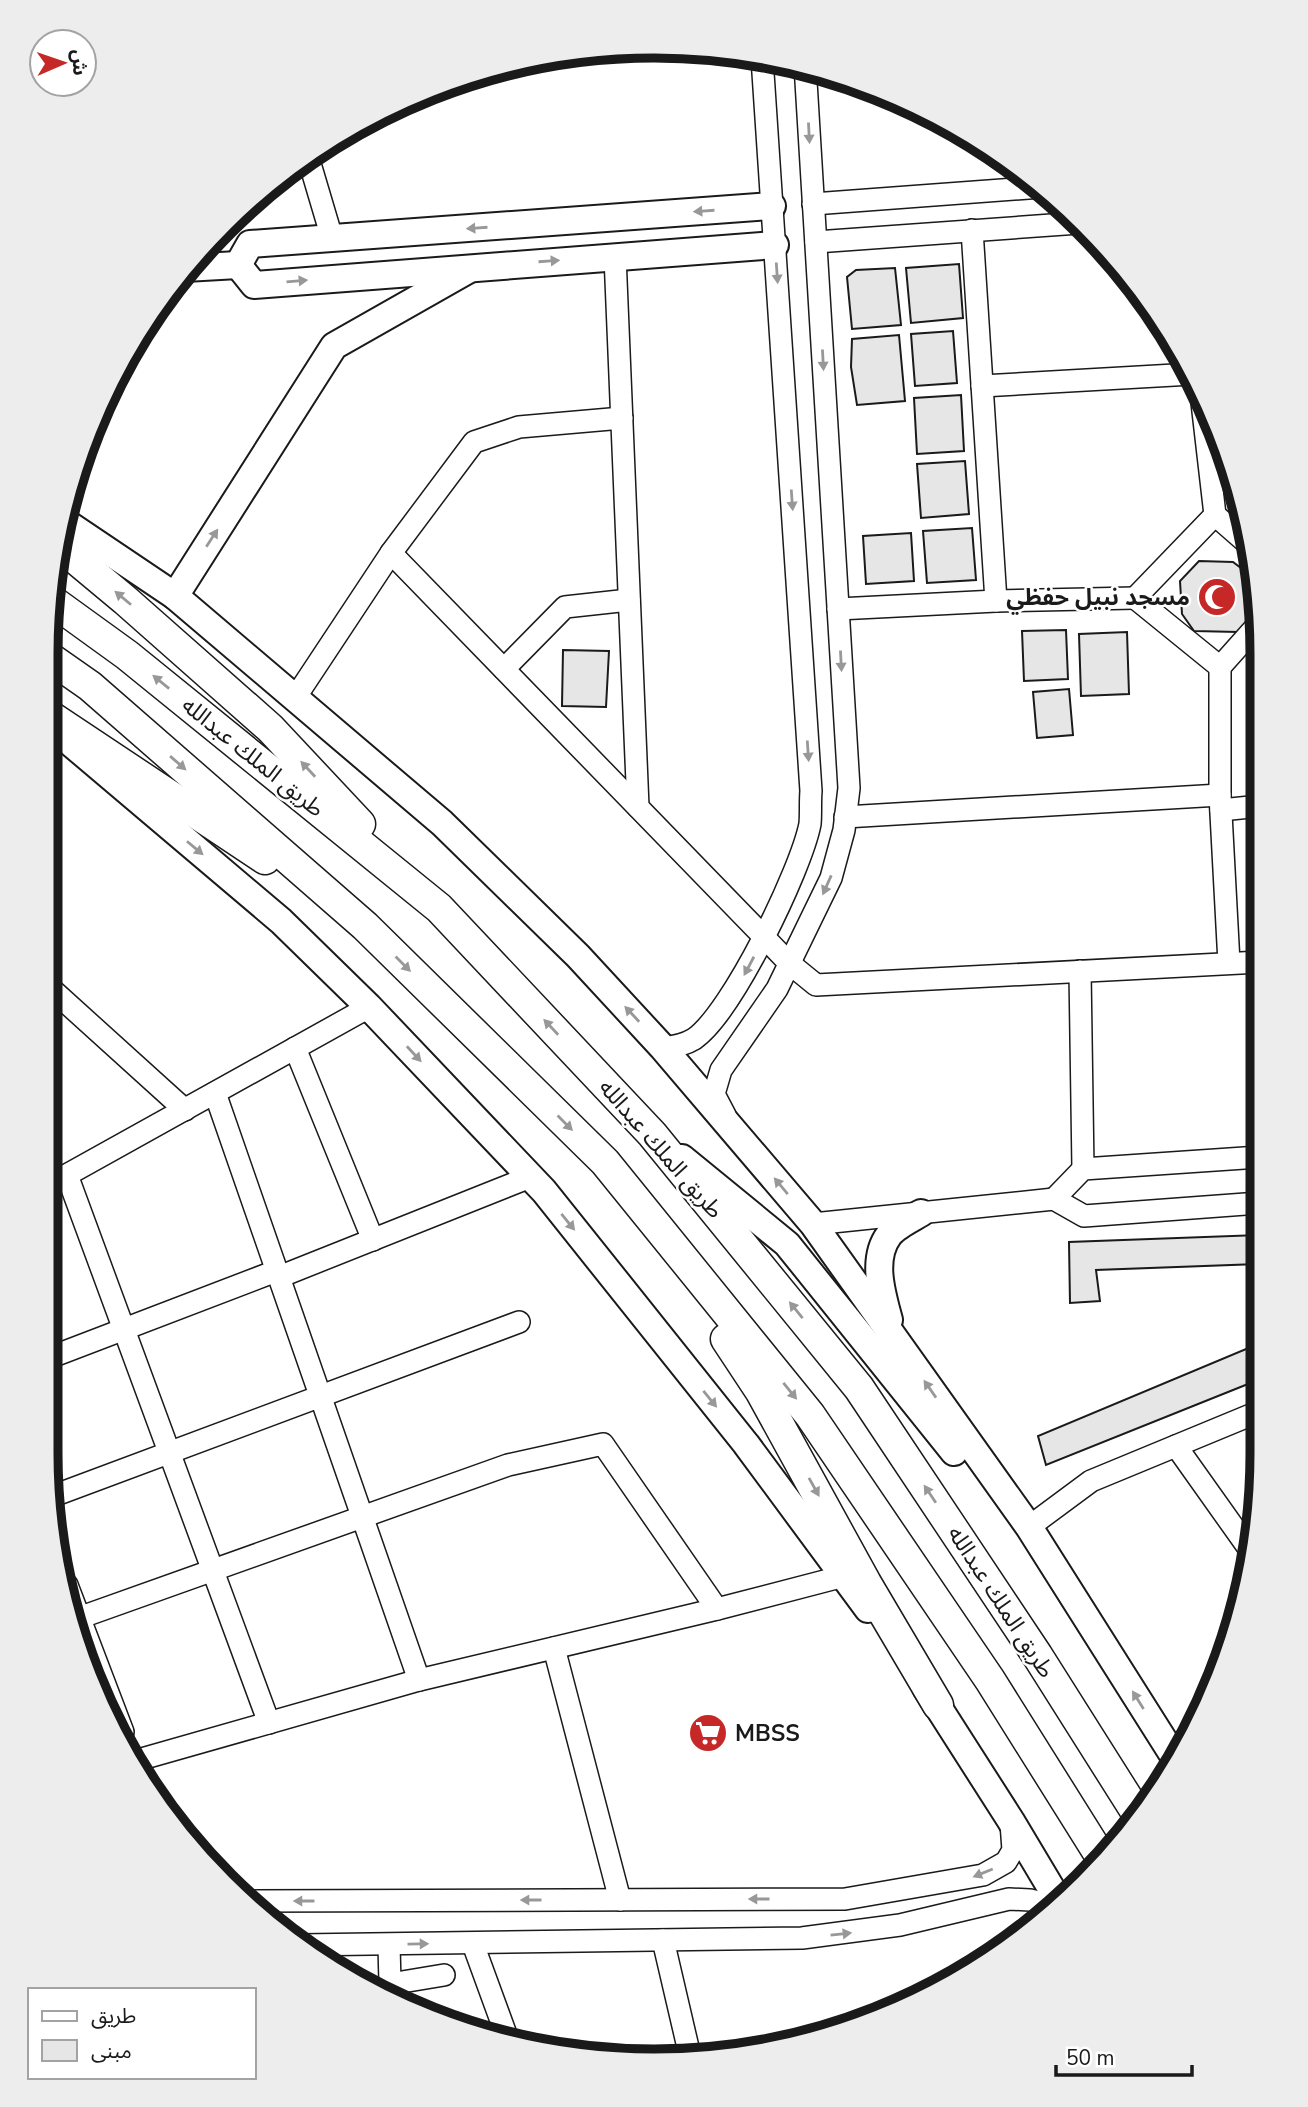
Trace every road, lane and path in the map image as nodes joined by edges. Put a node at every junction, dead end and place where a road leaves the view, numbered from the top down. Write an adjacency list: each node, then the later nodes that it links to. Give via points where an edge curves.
1 (763, 68): 6 (street)
2 (806, 77): 5 (street, one-way to 5)
3 (311, 167): 9 (street)
4 (1026, 188): 5 (street)
5 (813, 204): 10 (street)
6 (772, 206): 9 (main road, one-way to 9); 11 (street)
7 (1067, 224): 8 (street)
8 (972, 230): 10 (street); 17 (street)
9 (332, 238): 13 (main road, via 250,244)
10 (816, 242): 30 (street, one-way to 30)
11 (775, 244): 12 (main road); 44 (street, one-way to 44, via 811,791 810,824)
12 (615, 256): 14 (main road, one-way to 12); 18 (street)
13 (239, 265): 14 (main road, one-way to 14, via 254,285); 15 (main road)
14 (475, 266): 25 (main road, one-way to 14, via 334,346)
15 (201, 267)
16 (1180, 375): 17 (street)
17 (982, 386): 28 (street)
18 (622, 418): 24 (street, via 519,426 474,442); 27 (street)
19 (1205, 425): 20 (street)
20 (1215, 515): 22 (street); 26 (street)
21 (72, 527): 25 (main road)
22 (1238, 535)
23 (67, 552): 42 (highway, one-way to 23, via 270,728)
24 (390, 553): 34 (street); 35 (street)
25 (175, 596): 35 (main road)
26 (1135, 598): 28 (street); 33 (street)
27 (629, 600): 34 (street, via 565,607); 40 (street)
28 (996, 601): 30 (street)
29 (60, 606): 42 (highway, طريق الملك عبدالله, one-way to 29, via 127,655)
30 (838, 609): 41 (street, one-way to 41, via 849,788)
31 (1249, 634): 33 (street)
32 (58, 663): 43 (highway, one-way to 43, via 90,685)
33 (1220, 667): 38 (street)
34 (504, 669): 40 (street)
35 (295, 698): 52 (main road, one-way to 35, via 578,956 442,823)
36 (58, 721): 43 (highway)
37 (58, 732): 50 (main road, one-way to 50, via 281,921)
38 (1220, 802): 39 (street); 41 (street); 47 (street)
39 (1250, 806)
40 (638, 807): 44 (street)
41 (845, 817): 45 (street, one-way to 45, via 831,878)
42 (439, 908): 56 (highway, طريق الملك عبدالله, one-way to 42)
43 (365, 926): 58 (highway, one-way to 58)
44 (763, 936): 45 (street); 52 (street, one-way to 52, via 748,969 713,1020 692,1040)
45 (789, 963): 48 (street, via 816,985); 55 (street, via 777,989 721,1070 714,1094)
46 (1250, 963): 47 (street)
47 (1228, 964): 48 (street)
48 (1080, 971): 59 (street)
49 (58, 995): 54 (street)
50 (369, 1007): 51 (street); 61 (main road, one-way to 61)
51 (295, 1048): 53 (street); 67 (street)
52 (663, 1048): 55 (main road)
53 (215, 1093): 54 (street); 68 (street)
54 (185, 1110): 60 (street)
55 (731, 1126): 66 (main road, one-way to 55)
56 (652, 1134): 79 (main road, via 786,1244 979,1485); 91 (highway, طريق الملك عبدالله, one-way to 56, via 859,1388)
57 (1250, 1158): 59 (street)
58 (605, 1163): 87 (highway, one-way to 87, via 761,1392); 93 (highway, one-way to 93, via 810,1415 990,1680)
59 (1083, 1169): 63 (street)
60 (67, 1175): 62 (street); 70 (street)
61 (530, 1177): 67 (street); 82 (main road, one-way to 82, via 746,1444)
62 (58, 1180)
63 (1054, 1199): 64 (street, via 1084,1216); 65 (street)
64 (1250, 1204)
65 (921, 1213): 66 (street); 71 (main road, via 890,1233 880,1252 881,1290)
66 (813, 1224): 71 (main road)
67 (373, 1240): 68 (street)
68 (278, 1274): 70 (street); 73 (street)
69 (519, 1322): 73 (street)
70 (124, 1329): 72 (street); 76 (street)
71 (894, 1339): 79 (main road, one-way to 71)
72 (58, 1354)
73 (320, 1396): 76 (street); 78 (street)
74 (1250, 1415): 75 (street)
75 (1176, 1446): 79 (street, via 1091,1481); 80 (street)
76 (170, 1452): 77 (street); 81 (street)
77 (59, 1494)
78 (362, 1517): 81 (street); 83 (street, via 508,1465 603,1444); 86 (street)
79 (1029, 1527): 89 (main road, one-way to 79)
80 (1244, 1535)
81 (213, 1570): 84 (street); 88 (street)
82 (844, 1576): 83 (street); 87 (main road)
83 (717, 1609): 85 (street)
84 (81, 1617)
85 (554, 1648): 86 (street); 96 (street)
86 (419, 1680): 88 (street)
87 (939, 1705): 92 (main road)
88 (269, 1723): 90 (street)
89 (1170, 1751)
90 (143, 1759)
91 (1133, 1807)
92 (1011, 1821): 94 (street, one-way to 94, via 1013,1850 1006,1862 983,1875); 95 (main road)
93 (1097, 1851)
94 (887, 1891): 96 (street, one-way to 96, via 845,1899); 99 (street)
95 (1055, 1894)
96 (620, 1900): 97 (street, one-way to 97)
97 (261, 1901)
98 (1044, 1904): 99 (street, via 1009,1899)
99 (892, 1926): 100 (street, one-way to 99, via 802,1938)
100 (663, 1940): 101 (street); 108 (street)
101 (473, 1944): 103 (street, one-way to 101); 107 (street)
102 (317, 1945): 103 (street)
103 (389, 1945): 105 (street)
104 (443, 1975): 106 (street)
105 (384, 1985)
106 (387, 1986)
107 (504, 2030)
108 (688, 2048)

